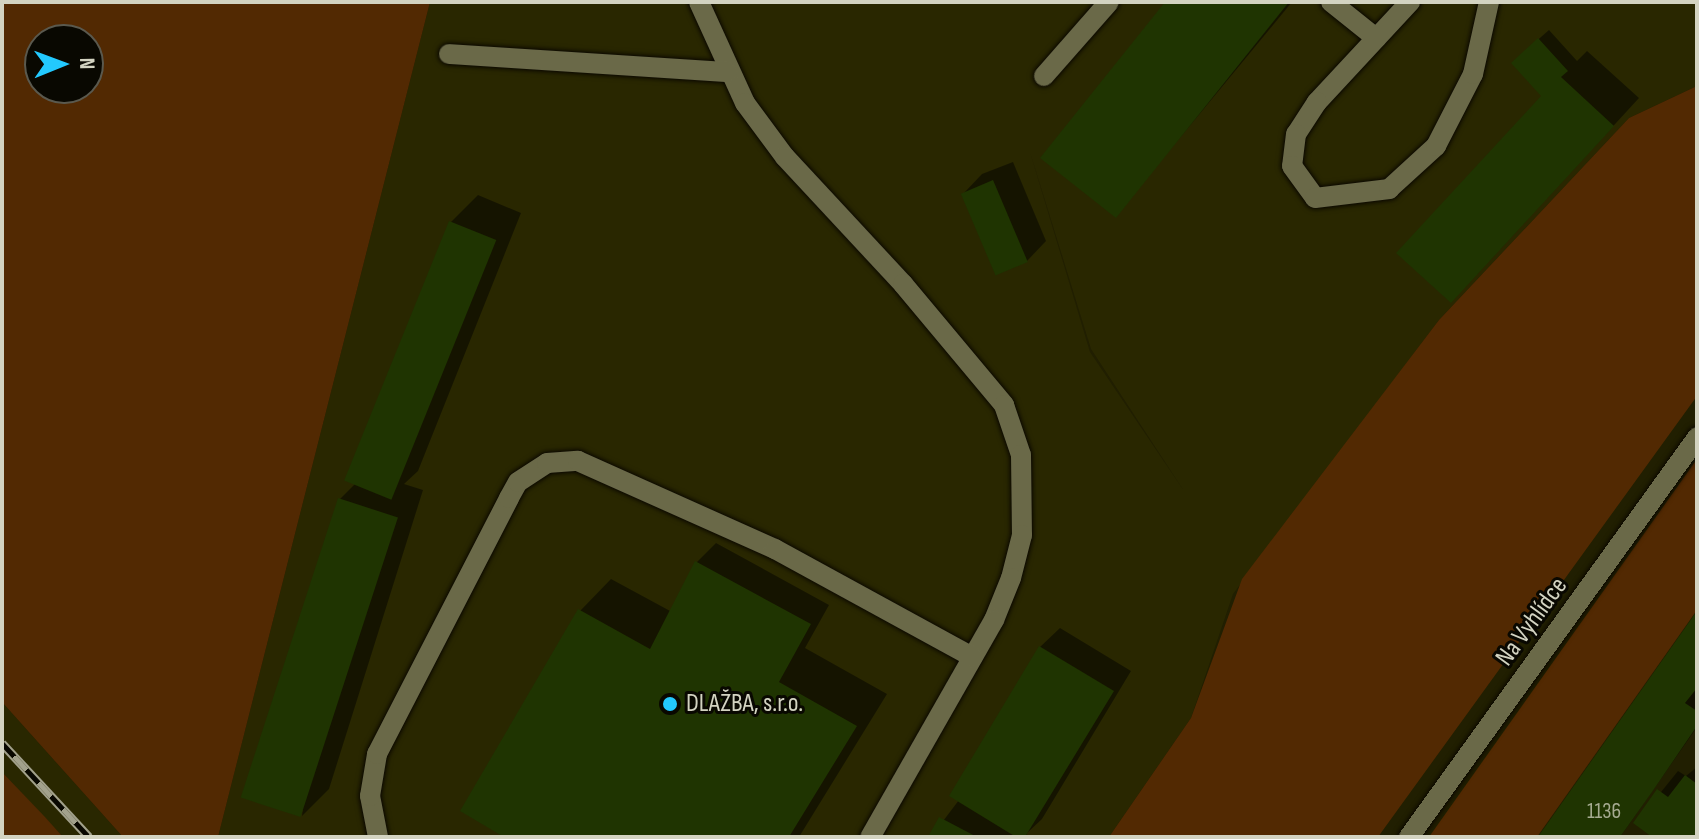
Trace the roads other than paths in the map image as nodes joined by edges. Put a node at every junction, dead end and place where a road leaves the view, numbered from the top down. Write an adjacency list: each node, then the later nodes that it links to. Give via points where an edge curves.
1 (699, 2): 8 (street)
2 (1109, 2): 9 (street)
3 (1331, 2): 6 (street)
4 (1410, 2): 6 (street)
5 (1489, 2): 6 (street, via 1473,74 1436,146 1389,189 1315,198 1292,166 1296,134 1317,102)
6 (1376, 38)
7 (449, 54): 8 (street)
8 (727, 72): 11 (street, via 785,157 903,284 1004,405 1021,455 1022,535 1011,578)
9 (1044, 76)
10 (1697, 437): 14 (street, Na Vyhlídce)
11 (972, 657): 12 (street, via 775,549 578,461 547,463 525,476 509,498 377,754 370,796); 13 (street)
12 (378, 837)
13 (870, 837)
14 (1409, 837)

